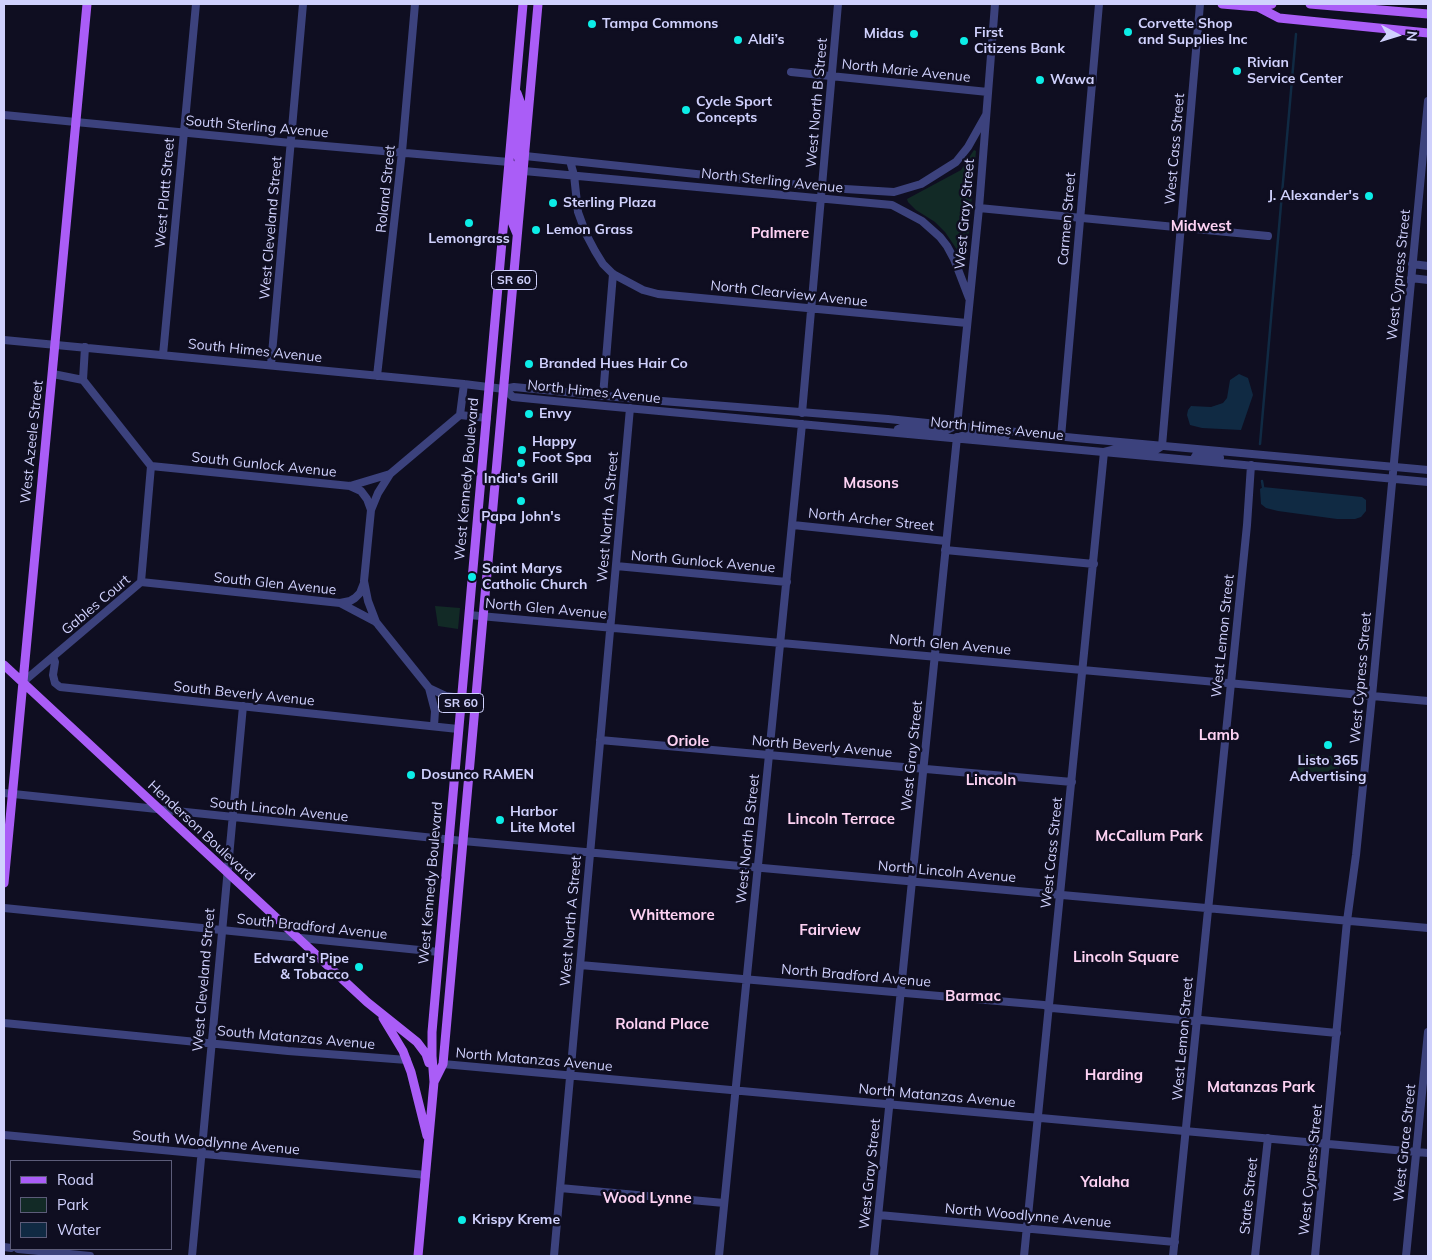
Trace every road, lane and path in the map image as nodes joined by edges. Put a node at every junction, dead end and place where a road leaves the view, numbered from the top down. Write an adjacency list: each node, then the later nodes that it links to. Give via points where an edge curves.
1 (87, 4): 25 (main road, West Azeele Street)
2 (196, 4): 26 (street, West Platt Street)
3 (303, 4): 27 (street, West Cleveland Street)
4 (416, 4): 28 (street, Roland Street)
5 (523, 4): 20 (main road, West Kennedy Boulevard / SR 60)
6 (538, 4): 29 (main road, West Kennedy Boulevard / SR 60)
7 (838, 4): 19 (street, West North B Street)
8 (995, 4): 21 (street, West Gray Street)
9 (1099, 4): 43 (street, Carmen Street)
10 (1200, 4): 44 (street, West Cass Street)
11 (1222, 4): 14 (main road)
12 (1272, 4): 14 (main road)
13 (1310, 4): 15 (main road)
14 (1259, 5): 17 (main road, via 1279,18)
15 (1349, 5): 16 (main road)
16 (1428, 14)
17 (1428, 33)
18 (791, 72): 19 (street, North Marie Avenue)
19 (832, 76): 21 (street, North Marie Avenue); 36 (street, West North B Street)
20 (515, 90): 31 (main road, West Kennedy Boulevard / SR 60); 32 (main road, via 521,104 517,150)
21 (988, 92): 24 (street, West Gray Street)
22 (1428, 101): 47 (street, West Cypress Street)
23 (4, 115): 25 (street, South Sterling Avenue)
24 (986, 115): 39 (street, via 956,162 921,184); 42 (street, West Gray Street)
25 (76, 123): 26 (street, South Sterling Avenue); 56 (main road, West Azeele Street)
26 (183, 133): 27 (street, South Sterling Avenue); 58 (street, West Platt Street)
27 (291, 143): 28 (street, South Sterling Avenue); 59 (street, West Cleveland Street)
28 (402, 152): 31 (street, South Sterling Avenue); 61 (street, Roland Street)
29 (525, 156): 30 (street, North Sterling Avenue); 32 (main road, West Kennedy Boulevard / SR 60)
30 (570, 161): 33 (street); 34 (street, North Sterling Avenue)
31 (509, 162): 46 (main road, via 516,176 512,222); 64 (main road, West Kennedy Boulevard / SR 60)
32 (524, 171): 33 (street, North Sterling Avenue); 46 (main road, West Kennedy Boulevard / SR 60)
33 (574, 175): 37 (street, North Sterling Avenue); 49 (street, via 578,212 586,234 603,264)
34 (716, 176): 35 (street, North Sterling Avenue); 37 (street)
35 (743, 178): 36 (street, North Sterling Avenue); 38 (street)
36 (823, 187): 39 (street, North Sterling Avenue); 40 (street, West North B Street)
37 (715, 188): 38 (street, North Sterling Avenue)
38 (743, 191): 40 (street, North Sterling Avenue)
39 (894, 192): 41 (street)
40 (822, 198): 41 (street, North Sterling Avenue); 53 (street, West North B Street)
41 (892, 205): 52 (street, North Sterling Avenue, via 940,237 954,259)
42 (979, 208): 43 (street); 52 (street, West Gray Street)
43 (1080, 217): 44 (street); 75 (street, Carmen Street)
44 (1180, 228): 45 (street); 77 (street, West Cass Street)
45 (1268, 236)
46 (518, 237): 65 (main road, West Kennedy Boulevard / SR 60)
47 (1412, 264): 48 (street); 50 (street, West Cypress Street)
48 (1428, 266)
49 (613, 274): 53 (street, North Clearview Avenue, via 658,294); 66 (street)
50 (1411, 278): 51 (street); 83 (street, West Cypress Street)
51 (1428, 280)
52 (969, 298): 54 (street, West Gray Street)
53 (812, 309): 54 (street, North Clearview Avenue); 68 (street, West North B Street)
54 (967, 324): 72 (street, West Gray Street)
55 (4, 340): 56 (street, South Himes Avenue)
56 (55, 344): 57 (street, South Himes Avenue); 60 (main road, West Azeele Street)
57 (85, 347): 58 (street, South Himes Avenue); 62 (street)
58 (163, 355): 59 (street, South Himes Avenue)
59 (271, 365): 61 (street, South Himes Avenue)
60 (53, 374): 62 (street); 108 (main road, West Azeele Street)
61 (377, 376): 63 (street, South Himes Avenue)
62 (83, 380): 82 (street)
63 (464, 384): 64 (street, South Himes Avenue); 69 (street)
64 (489, 387): 65 (street, South Himes Avenue); 70 (main road, West Kennedy Boulevard / SR 60)
65 (504, 389): 66 (street, North Himes Avenue, via 514,387); 67 (street, North Himes Avenue, via 513,396); 100 (main road, West Kennedy Boulevard / SR 60)
66 (603, 396): 68 (street, North Himes Avenue)
67 (630, 408): 71 (street, North Himes Avenue); 94 (street, West North A Street)
68 (802, 413): 72 (street, North Himes Avenue)
69 (460, 415): 70 (street); 85 (street, South Gunlock Avenue)
70 (487, 418): 99 (main road, West Kennedy Boulevard / SR 60)
71 (802, 424): 73 (street, North Himes Avenue); 90 (street, West North B Street)
72 (957, 426): 73 (street, via 948,430 904,427); 74 (street, North Himes Avenue)
73 (891, 431): 76 (street, North Himes Avenue)
74 (1034, 434): 75 (street, North Himes Avenue); 76 (street, via 1025,438 970,433)
75 (1060, 437): 77 (street, North Himes Avenue)
76 (957, 438): 78 (street, North Himes Avenue); 91 (street, West Gray Street)
77 (1162, 446): 78 (street, via 1156,450 1120,448); 79 (street, North Himes Avenue)
78 (1104, 452): 80 (street, North Himes Avenue); 93 (street, West Cass Street)
79 (1273, 456): 80 (street, via 1262,461 1196,455); 83 (street, North Himes Avenue)
80 (1193, 460): 81 (street, North Himes Avenue)
81 (1251, 465): 86 (street, North Himes Avenue); 109 (street, West Lemon Street)
82 (151, 466): 88 (street, South Gunlock Avenue); 96 (street, Gables Court)
83 (1393, 466): 84 (street, North Himes Avenue); 86 (street, West Cypress Street)
84 (1428, 470)
85 (390, 474): 88 (street, South Gunlock Avenue); 89 (street)
86 (1392, 478): 87 (street, North Himes Avenue); 111 (street, West Cypress Street)
87 (1428, 482)
88 (350, 486): 89 (street, via 361,491)
89 (371, 510): 95 (street)
90 (793, 525): 91 (street, North Archer Street); 97 (street, West North B Street)
91 (946, 541): 92 (street, West Gray Street)
92 (945, 550): 93 (street, North Archer Street); 104 (street, West Gray Street)
93 (1094, 564): 107 (street, West Cass Street)
94 (616, 566): 97 (street, North Gunlock Avenue); 102 (street, West North A Street)
95 (364, 581): 98 (street, via 355,598); 101 (street)
96 (141, 582): 98 (street, South Glen Avenue); 105 (street, Gables Court)
97 (787, 582): 103 (street, West North B Street)
98 (340, 603): 101 (street, South Glen Avenue)
99 (469, 615): 100 (street, North Glen Avenue); 112 (main road, West Kennedy Boulevard / SR 60)
100 (484, 616): 102 (street, North Glen Avenue); 125 (main road, West Kennedy Boulevard / SR 60)
101 (376, 622): 110 (street, South Glen Avenue)
102 (610, 628): 103 (street, North Glen Avenue); 117 (street, West North A Street)
103 (780, 643): 104 (street, North Glen Avenue); 118 (street, West North B Street)
104 (934, 656): 107 (street, North Glen Avenue); 119 (street, West Gray Street)
105 (53, 657): 108 (street, Gables Court); 114 (street, South Beverly Avenue, via 52,675 60,687)
106 (4, 665): 108 (main road, Henderson Boulevard)
107 (1084, 670): 109 (street, North Glen Avenue); 120 (street, West Cass Street)
108 (23, 682): 121 (main road, West Azeele Street); 122 (main road, Henderson Boulevard)
109 (1231, 684): 111 (street, North Glen Avenue); 133 (street, West Lemon Street)
110 (429, 688): 112 (street, via 446,696); 115 (street, South Glen Avenue, via 435,711)
111 (1372, 696): 113 (street, North Glen Avenue); 134 (street, West Cypress Street)
112 (461, 698): 116 (main road, West Kennedy Boulevard / SR 60)
113 (1428, 701)
114 (242, 706): 115 (street, South Beverly Avenue); 123 (street, West Cleveland Street)
115 (434, 726): 116 (street, South Beverly Avenue)
116 (458, 729): 124 (main road, West Kennedy Boulevard / SR 60)
117 (600, 740): 118 (street, North Beverly Avenue); 126 (street, West North A Street)
118 (769, 755): 119 (street, North Beverly Avenue); 127 (street, West North B Street)
119 (923, 768): 120 (street, North Beverly Avenue); 129 (street, West Gray Street)
120 (1072, 782): 131 (street, West Cass Street)
121 (8, 794): 122 (street, South Lincoln Avenue); 130 (main road, West Azeele Street)
122 (157, 809): 123 (street, South Lincoln Avenue); 128 (main road, Henderson Boulevard)
123 (232, 818): 124 (street, South Lincoln Avenue); 128 (street, West Cleveland Street)
124 (448, 840): 125 (street, South Lincoln Avenue); 138 (main road, West Kennedy Boulevard / SR 60)
125 (463, 841): 126 (street, North Lincoln Avenue); 150 (main road, West Kennedy Boulevard / SR 60)
126 (590, 852): 127 (street, North Lincoln Avenue); 139 (street, West North A Street)
127 (758, 868): 129 (street, North Lincoln Avenue); 140 (street, West North B Street)
128 (226, 873): 136 (street, West Cleveland Street); 137 (main road, Henderson Boulevard)
129 (912, 881): 131 (street, North Lincoln Avenue); 141 (street, West Gray Street)
130 (4, 883)
131 (1061, 894): 133 (street, North Lincoln Avenue); 142 (street, West Cass Street)
132 (4, 908): 136 (street, South Bradford Avenue)
133 (1208, 908): 134 (street, North Lincoln Avenue); 144 (street, West Lemon Street)
134 (1347, 921): 135 (street, North Lincoln Avenue); 146 (street, West Cypress Street)
135 (1428, 928)
136 (221, 930): 137 (street, South Bradford Avenue); 148 (street, West Cleveland Street)
137 (298, 938): 138 (street, South Bradford Avenue); 143 (main road, Henderson Boulevard)
138 (439, 952): 152 (main road, West Kennedy Boulevard / SR 60, via 432,1032)
139 (580, 965): 140 (street, North Bradford Avenue); 151 (street, West North A Street)
140 (746, 979): 141 (street, North Bradford Avenue); 153 (street, West North B Street)
141 (901, 993): 142 (street, North Bradford Avenue); 154 (street, West Gray Street)
142 (1048, 1007): 144 (street, North Bradford Avenue); 155 (street, West Cass Street)
143 (382, 1015): 149 (main road, Henderson Boulevard); 152 (main road, Henderson Boulevard, via 421,1046 431,1066)
144 (1197, 1021): 146 (street, North Bradford Avenue); 156 (street, West Lemon Street)
145 (4, 1023): 148 (street, South Matanzas Avenue)
146 (1337, 1032): 160 (street, West Cypress Street)
147 (1428, 1032): 161 (street, West Grace Street)
148 (211, 1043): 149 (street, South Matanzas Avenue); 163 (street, West Cleveland Street)
149 (407, 1060): 159 (main road, Henderson Boulevard)
150 (443, 1064): 151 (street, North Matanzas Avenue); 152 (main road, SR 60)
151 (570, 1076): 153 (street, North Matanzas Avenue); 165 (street, West North A Street)
152 (434, 1082): 159 (main road, West Kennedy Boulevard / SR 60)
153 (736, 1090): 154 (street, North Matanzas Avenue); 166 (street, West North B Street)
154 (890, 1104): 155 (street, North Matanzas Avenue); 167 (street, West Gray Street)
155 (1038, 1117): 156 (street, North Matanzas Avenue); 168 (street, West Cass Street)
156 (1186, 1131): 158 (street, North Matanzas Avenue); 169 (street, West Lemon Street)
157 (4, 1135): 163 (street, South Woodlynne Avenue)
158 (1268, 1138): 160 (street, North Matanzas Avenue); 179 (street, State Street)
159 (429, 1143): 164 (main road, West Kennedy Boulevard / SR 60)
160 (1326, 1143): 161 (street, North Matanzas Avenue); 180 (street, West Cypress Street)
161 (1416, 1152): 162 (street, North Matanzas Avenue); 181 (street, West Grace Street)
162 (1428, 1153)
163 (201, 1155): 164 (street, South Woodlynne Avenue); 172 (street, West Cleveland Street)
164 (426, 1175): 173 (main road, West Kennedy Boulevard / SR 60)
165 (560, 1188): 166 (street); 174 (street, West North A Street)
166 (724, 1203): 175 (street, West North B Street)
167 (878, 1215): 168 (street, North Woodlynne Avenue); 176 (street, West Gray Street)
168 (1026, 1228): 169 (street, North Woodlynne Avenue); 177 (street, West Cass Street)
169 (1175, 1242): 178 (street, West Lemon Street)
170 (28, 1250): 171 (street)
171 (90, 1256)
172 (192, 1256)
173 (418, 1256)
174 (554, 1256)
175 (718, 1256)
176 (874, 1256)
177 (1024, 1256)
178 (1173, 1256)
179 (1256, 1256)
180 (1315, 1256)
181 (1406, 1256)

